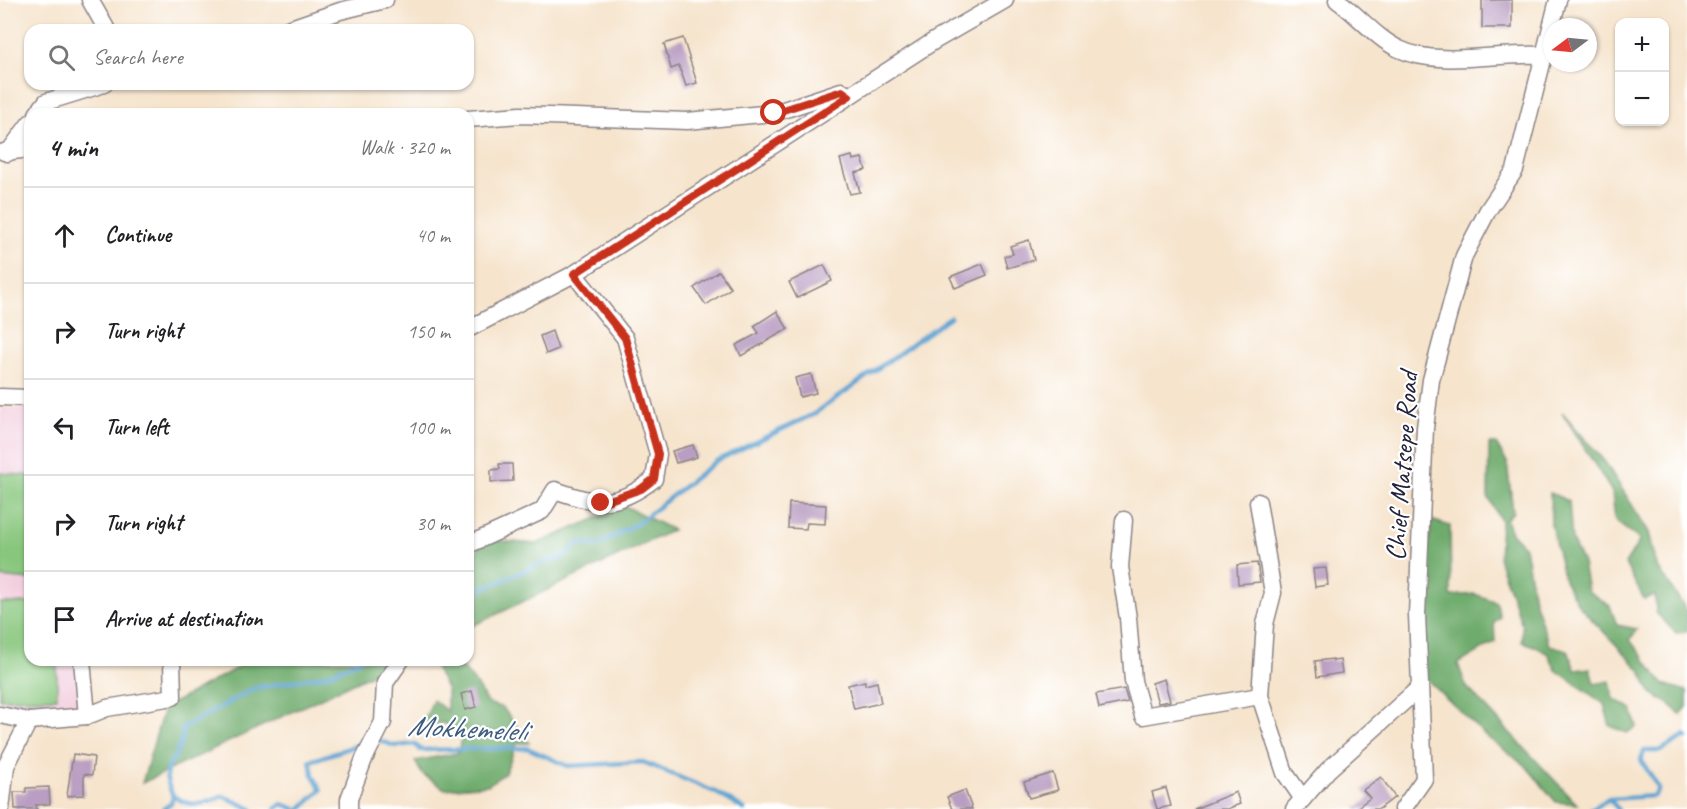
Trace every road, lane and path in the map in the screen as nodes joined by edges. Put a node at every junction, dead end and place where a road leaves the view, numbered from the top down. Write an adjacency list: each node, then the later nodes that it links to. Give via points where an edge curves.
1 (90, 0): 6 (street)
2 (386, 0): 7 (street)
3 (1005, 0): 10 (street)
4 (1338, 0): 8 (street, via 1401,50 1430,57)
5 (1558, 0): 8 (street, Chief Matsepe Road)
6 (104, 24)
7 (302, 24)
8 (1542, 55): 26 (street, Chief Matsepe Road, via 1515,170 1464,255 1431,380 1425,428 1417,615)
9 (85, 90): 11 (street, via 46,102)
10 (849, 96): 12 (street, via 842,91 774,113 687,121 520,115); 16 (street)
11 (42, 108)
12 (474, 119)
13 (24, 130): 15 (street)
14 (24, 150): 15 (street)
15 (4, 152)
16 (574, 274): 17 (street); 22 (street, via 625,338 658,454 654,479 641,489 601,503 555,490 543,511)
17 (474, 326)
18 (0, 397): 19 (street)
19 (24, 398)
20 (1258, 502): 27 (street, via 1274,593 1265,624)
21 (1124, 520): 27 (street, via 1120,567 1133,681 1143,716)
22 (474, 542)
23 (83, 666): 29 (street)
24 (172, 666): 29 (street, via 173,697 107,708)
25 (397, 666): 35 (street, via 385,683 383,722 364,759)
26 (1419, 688): 33 (street, via 1328,770); 36 (street, Chief Matsepe Road, via 1424,779)
27 (1260, 696): 33 (street)
28 (0, 715): 30 (street); 31 (street)
29 (87, 716): 30 (street)
30 (30, 721): 31 (street)
31 (14, 747): 32 (street)
32 (3, 767): 34 (street)
33 (1299, 804)
34 (1, 809)
35 (349, 809)
36 (1403, 809)

